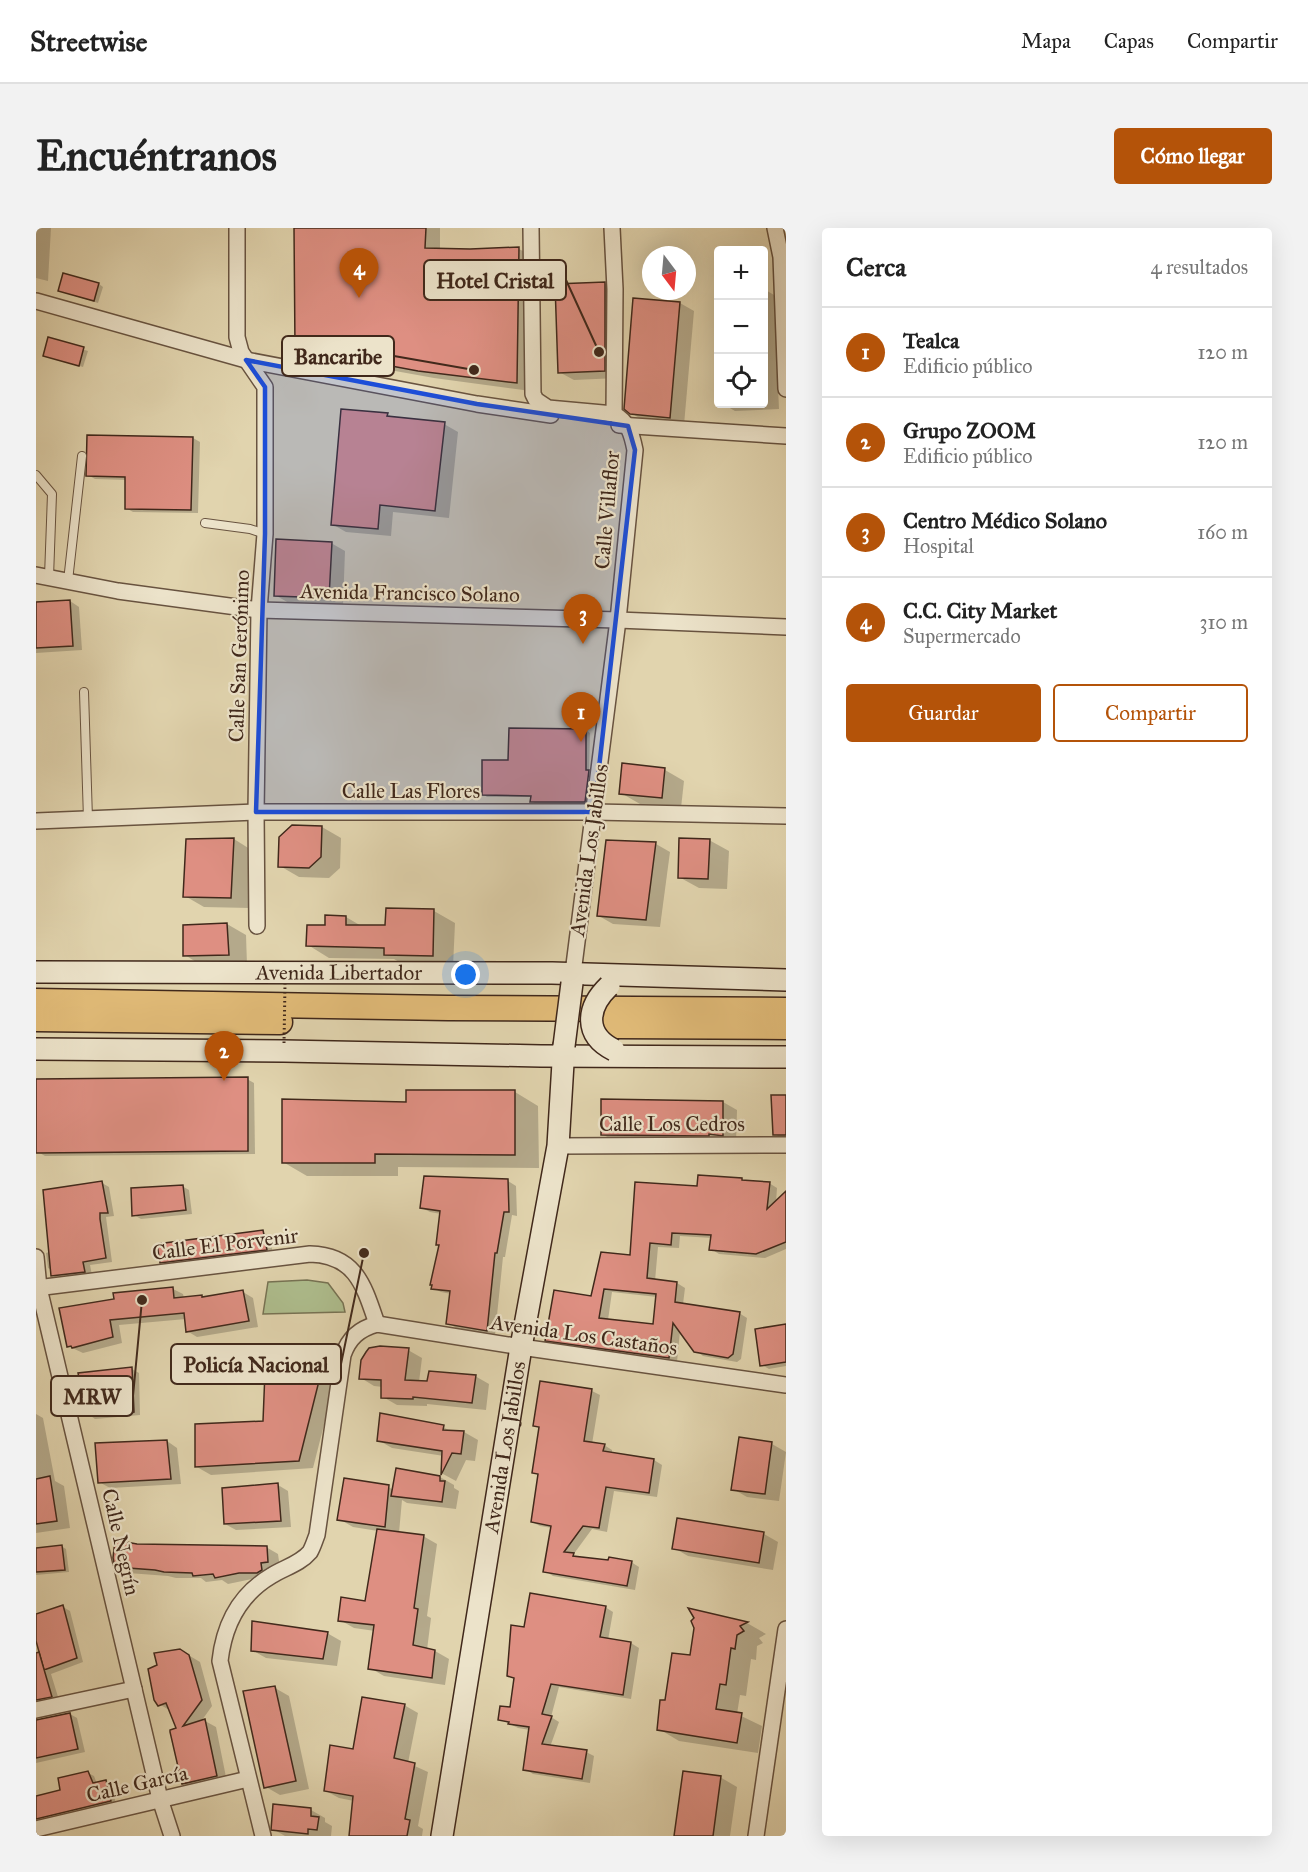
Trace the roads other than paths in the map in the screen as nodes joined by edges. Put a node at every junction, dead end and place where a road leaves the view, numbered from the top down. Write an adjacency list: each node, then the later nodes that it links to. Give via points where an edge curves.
1 (237, 228): 6 (street, via 237,337)
2 (531, 228): 8 (street, via 533,394 548,408)
3 (612, 228): 8 (street)
4 (775, 228): 7 (street, via 781,257)
5 (36, 301): 6 (street)
6 (246, 360): 9 (street, via 477,404); 14 (street, Calle San Gerónimo, via 265,387)
7 (786, 389)
8 (614, 414): 9 (street, Calle Villaflor)
9 (628, 426): 10 (street); 18 (street, Calle Villaflor, via 635,450)
10 (786, 436)
11 (82, 456): 16 (lane)
12 (36, 475): 15 (lane, via 52,494)
13 (205, 523): 14 (lane)
14 (265, 534): 17 (street, Calle San Gerónimo)
15 (42, 576): 16 (street, Avenida Francisco Solano)
16 (68, 581): 17 (street, Avenida Francisco Solano)
17 (259, 610): 18 (street, Avenida Francisco Solano); 21 (street, Calle San Gerónimo)
18 (618, 620): 19 (street, Avenida Francisco Solano); 22 (street, Avenida Los Jabillos)
19 (786, 627)
20 (84, 692): 24 (lane)
21 (256, 812): 22 (street, Calle Las Flores); 24 (street, Calle Las Flores); 26 (street, Calle San Gerónimo)
22 (594, 812): 23 (street, Calle Las Flores); 29 (street, Avenida Los Jabillos)
23 (786, 816)
24 (88, 819): 25 (street, Calle Las Flores)
25 (36, 821)
26 (257, 926)
27 (36, 972): 29 (main road, Avenida Libertador)
28 (629, 976): 29 (main road, Avenida Libertador); 30 (main road, Avenida Libertador); 37 (main road, bridge, via 609,986 595,1002 592,1020 597,1038)
29 (572, 978): 36 (main road, Avenida Los Jabillos, bridge)
30 (786, 980)
31 (36, 1001): 32 (main road, Avenida Libertador)
32 (786, 1010)
33 (36, 1019): 34 (main road)
34 (786, 1027)
35 (36, 1049): 36 (main road)
36 (563, 1051): 37 (main road); 40 (main road, Avenida Los Jabillos)
37 (623, 1053): 38 (main road)
38 (786, 1057)
39 (786, 1144): 40 (street, Calle Los Cedros)
40 (558, 1146): 44 (main road, Avenida Los Jabillos)
41 (36, 1257): 42 (street, Calle Negrín)
42 (38, 1288): 43 (street, Calle El Porvenir, via 323,1255 347,1265 358,1277); 47 (street, Calle Negrín)
43 (377, 1324): 44 (street, Avenida Los Castaños); 49 (street, via 360,1331 343,1355 317,1535 310,1551 252,1590 230,1620 223,1639 220,1661)
44 (521, 1347): 45 (street, Avenida Los Castaños); 54 (main road, Avenida Los Jabillos)
45 (786, 1385)
46 (786, 1629): 55 (street)
47 (134, 1689): 48 (street); 50 (street, Calle Negrín)
48 (36, 1710)
49 (248, 1779): 50 (street, Calle García); 53 (street)
50 (160, 1799): 51 (street, Calle García); 52 (street, Calle Negrín)
51 (36, 1829)
52 (172, 1836)
53 (263, 1836)
54 (442, 1836)
55 (756, 1836)

